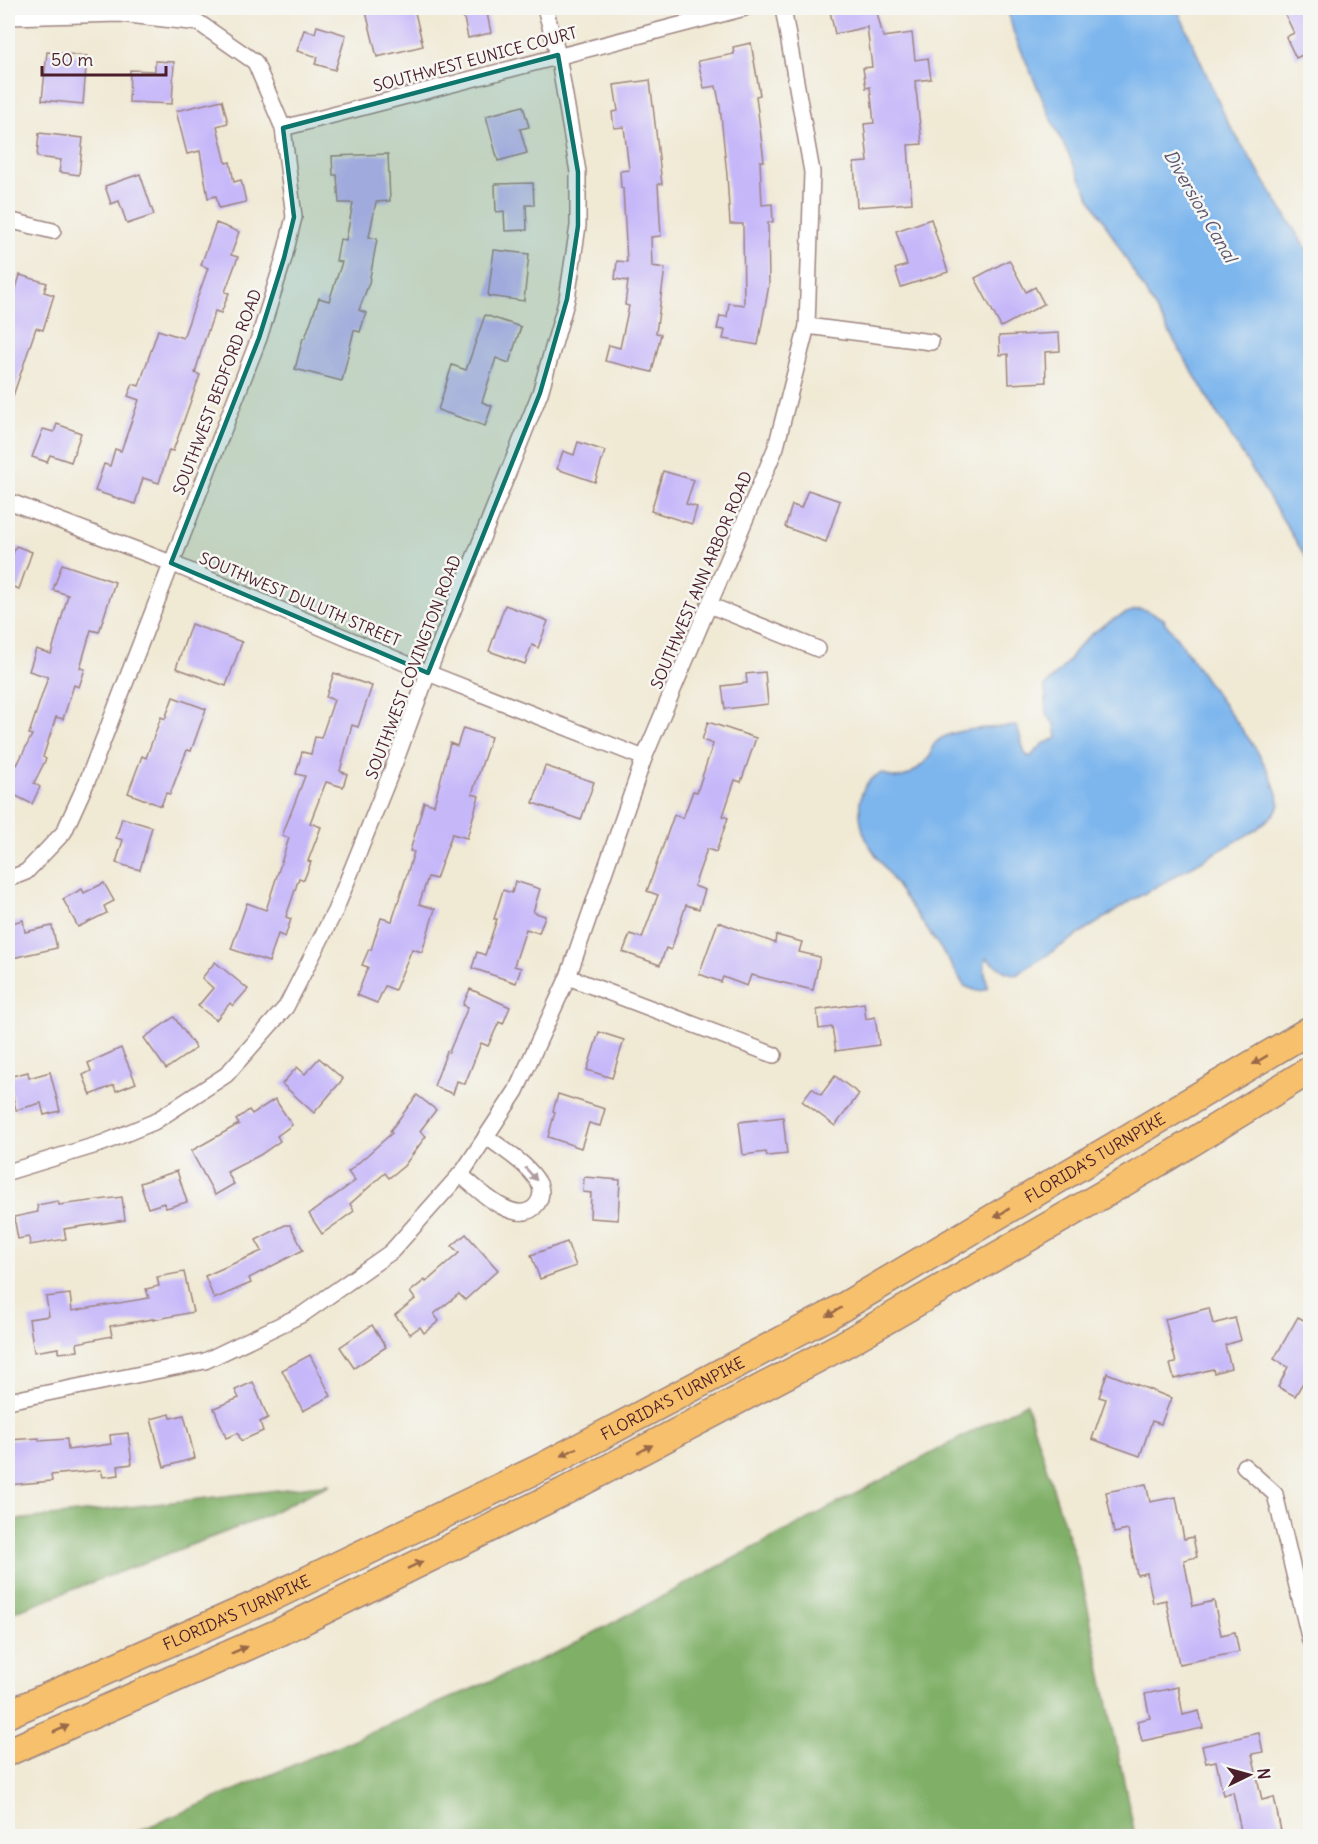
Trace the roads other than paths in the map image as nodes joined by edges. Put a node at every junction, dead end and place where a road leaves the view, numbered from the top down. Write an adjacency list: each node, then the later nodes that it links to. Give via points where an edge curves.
1 (545, 8): 5 (street, SOUTHWEST COVINGTON ROAD)
2 (745, 8): 5 (street, SOUTHWEST EUNICE COURT)
3 (783, 8): 9 (street, SOUTHWEST ANN ARBOR ROAD, via 812,172)
4 (8, 17): 6 (street, SOUTHWEST BEDFORD ROAD, via 120,14 199,23 255,62)
5 (558, 55): 6 (street, SOUTHWEST EUNICE COURT); 15 (street, SOUTHWEST COVINGTON ROAD, via 578,172 578,226 567,299 540,393)
6 (283, 128): 12 (street, SOUTHWEST BEDFORD ROAD, via 294,217 284,258 259,338)
7 (8, 220): 8 (street)
8 (53, 231)
9 (807, 326): 10 (street); 13 (street, SOUTHWEST ANN ARBOR ROAD, via 776,447)
10 (931, 342)
11 (8, 501): 12 (street, SOUTHWEST DULUTH STREET)
12 (171, 563): 15 (street, SOUTHWEST DULUTH STREET); 17 (street, SOUTHWEST BEDFORD ROAD, via 64,832 26,872)
13 (709, 605): 14 (street); 16 (street, SOUTHWEST ANN ARBOR ROAD)
14 (818, 649)
15 (429, 673): 16 (street, SOUTHWEST DULUTH STREET); 23 (street, SOUTHWEST COVINGTON ROAD, via 334,911 286,1007 226,1075 154,1122 103,1143)
16 (644, 758): 18 (street, SOUTHWEST ANN ARBOR ROAD)
17 (8, 879)
18 (568, 976): 20 (street); 22 (street, SOUTHWEST ANN ARBOR ROAD, via 516,1091)
19 (1311, 1030): 28 (highway, FLORIDA'S TURNPIKE, one-way to 28, via 826,1317 542,1467 264,1601)
20 (774, 1055)
21 (1311, 1070): 29 (highway, FLORIDA'S TURNPIKE, one-way to 21, via 280,1632 563,1492 843,1345)
22 (486, 1136): 24 (street, SOUTHWEST ANN ARBOR ROAD); 24 (street, one-way to 24, via 534,1176 541,1194 537,1204 526,1212 513,1212)
23 (8, 1172)
24 (460, 1174): 25 (street, SOUTHWEST ANN ARBOR ROAD, via 391,1252 303,1314 205,1361)
25 (8, 1401)
26 (1244, 1466): 27 (street, via 1275,1494)
27 (1311, 1641)
28 (8, 1714)
29 (8, 1752)

